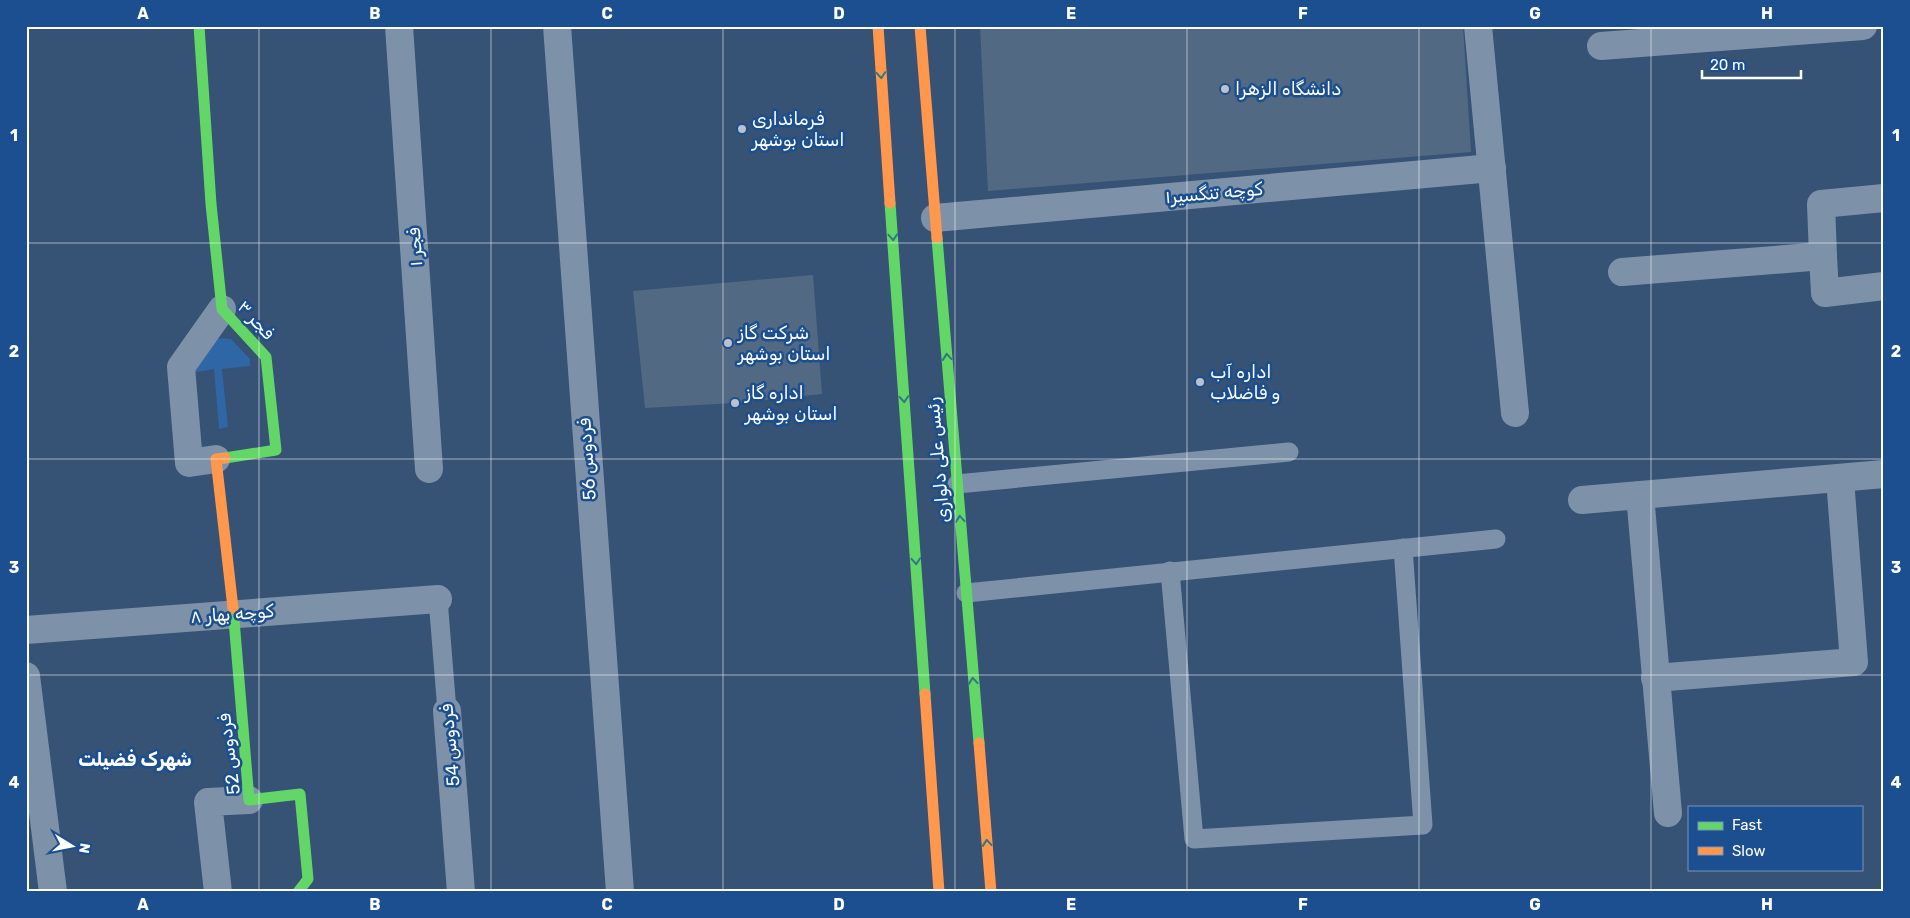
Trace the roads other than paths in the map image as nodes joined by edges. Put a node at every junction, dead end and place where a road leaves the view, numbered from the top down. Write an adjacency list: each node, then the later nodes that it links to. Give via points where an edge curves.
1 (199, 26): 15 (main road, فجر ۳)
2 (399, 26): 19 (street, فجر ۱)
3 (557, 26): 41 (street, فردوس 56)
4 (878, 26): 42 (main road, رئیس علی دلواری, one-way to 42)
5 (920, 26): 11 (main road, رئیس علی دلواری)
6 (1478, 26): 9 (street)
7 (1863, 26): 8 (street)
8 (1601, 46)
9 (1492, 168): 11 (street, کوچه تنگسیر۱); 16 (street)
10 (1884, 198): 12 (street, via 1821,204)
11 (935, 218): 22 (main road, رئیس علی دلواری, one-way to 11)
12 (1823, 256): 13 (street); 14 (street, via 1825,293)
13 (1622, 272)
14 (1884, 286)
15 (222, 309): 18 (street, via 181,367 189,463); 18 (main road, فجر ۳, via 266,357 276,450)
16 (1515, 413)
17 (1289, 452): 22 (lane)
18 (216, 459): 30 (main road)
19 (429, 469)
20 (1884, 474): 21 (street)
21 (1840, 479): 23 (street); 33 (street, via 1854,662)
22 (957, 484): 28 (main road, رئیس علی دلواری, one-way to 22)
23 (1640, 495): 24 (street); 33 (street)
24 (1582, 500)
25 (1496, 539): 26 (lane)
26 (1403, 548): 27 (lane); 27 (lane, via 1423,825 1194,839)
27 (1170, 571): 28 (lane)
28 (966, 593): 43 (main road, رئیس علی دلواری, one-way to 28)
29 (438, 599): 30 (street, کوچه بهار ۸); 34 (lane, فردوس 54)
30 (234, 614): 31 (street, کوچه بهار ۸); 35 (main road, فردوس 52)
31 (26, 630)
32 (26, 676): 37 (street)
33 (1655, 678): 36 (street)
34 (447, 711): 40 (street, فردوس 54)
35 (249, 800): 38 (street, via 208,802); 39 (main road, فردوس 52, via 300,794 308,879)
36 (1668, 813)
37 (53, 892)
38 (218, 892)
39 (298, 892)
40 (461, 892)
41 (620, 892)
42 (939, 892)
43 (991, 892)

